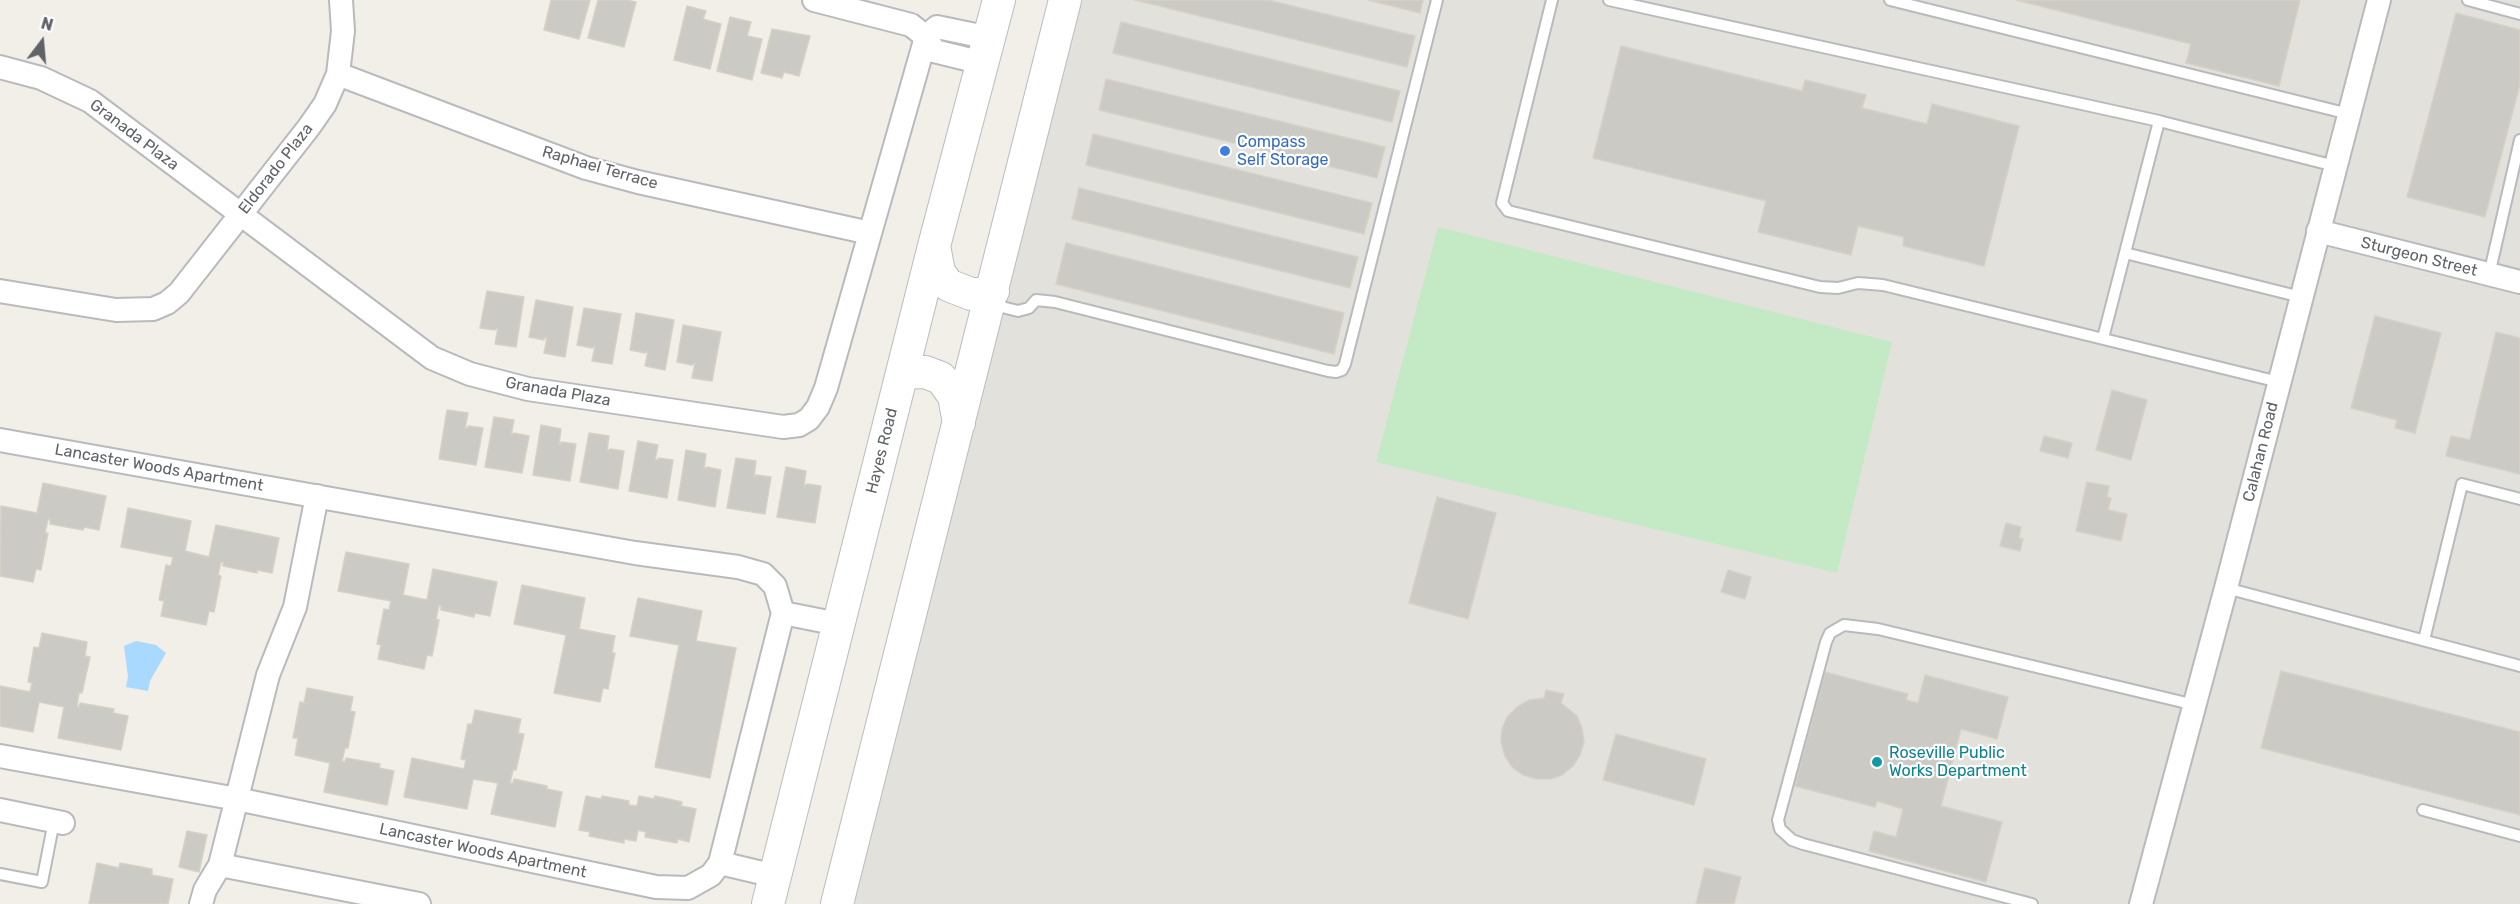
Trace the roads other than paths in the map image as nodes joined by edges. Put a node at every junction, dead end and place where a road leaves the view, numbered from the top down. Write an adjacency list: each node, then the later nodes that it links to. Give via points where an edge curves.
1 (341, 0): 15 (street, Eldorado Plaza, via 343,31)
2 (814, 0): 12 (street, via 911,25)
3 (999, 0): 13 (street, Hayes Road)
4 (1065, 0): 29 (street)
5 (1437, 0): 29 (lane, via 1342,370 1328,371 1055,302 1036,300 1029,308 1018,310)
6 (1552, 0): 30 (lane, via 1502,203 1508,211 1820,287 1883,285)
7 (1609, 0): 17 (lane)
8 (1890, 0): 16 (lane)
9 (2379, 0): 16 (street, Calahan Road)
10 (2468, 0): 11 (lane)
11 (2520, 14)
12 (926, 37): 13 (street, via 937,27); 22 (street, Granada Plaza)
13 (987, 50): 23 (street, Hayes Road)
14 (0, 67): 20 (street, Granada Plaza, via 41,78 90,101)
15 (338, 74): 20 (street, Eldorado Plaza, via 315,119); 22 (street, Raphael Terrace, via 586,168)
16 (2349, 114): 19 (street, Calahan Road)
17 (2158, 121): 19 (lane); 24 (lane)
18 (2520, 140): 25 (lane)
19 (2335, 165): 21 (street, Calahan Road)
20 (241, 215): 22 (street, Granada Plaza, via 432,358 470,374 528,389 783,427 809,419 818,407); 27 (street, Eldorado Plaza, via 179,293 153,309 116,310)
21 (2318, 231): 25 (street, Sturgeon Street); 28 (street, Calahan Road)
22 (870, 233)
23 (934, 246): 29 (street, via 939,272 948,285); 31 (street, Hayes Road)
24 (2125, 253): 28 (lane); 30 (lane)
25 (2489, 275): 26 (street, Sturgeon Street)
26 (2520, 282)
27 (0, 291)
28 (2301, 297): 32 (street, Calahan Road)
29 (991, 298): 33 (street)
30 (2103, 338): 32 (lane)
31 (902, 373): 33 (street, via 925,372 941,378 954,396); 39 (street, Hayes Road)
32 (2279, 382): 37 (street, Calahan Road)
33 (959, 424): 55 (street)
34 (0, 440): 35 (street, Lancaster Woods Apartment)
35 (317, 496): 38 (street, Lancaster Woods Apartment, via 635,553 738,567 763,574 775,586); 44 (street, via 295,607 268,675)
36 (2520, 499): 40 (lane, via 2462,484)
37 (2226, 588): 40 (lane); 42 (street, Calahan Road)
38 (783, 613): 39 (street); 49 (street)
39 (838, 624): 52 (street, Hayes Road)
40 (2424, 640): 41 (lane)
41 (2520, 666)
42 (2195, 705): 56 (lane, via 1878,629 1844,625 1830,633 1778,820 1780,830 1803,844); 57 (street, Calahan Road)
43 (0, 756): 44 (street, Lancaster Woods Apartment)
44 (237, 799): 49 (street, Lancaster Woods Apartment, via 656,887 688,888 711,875); 50 (street)
45 (0, 810): 47 (street)
46 (2423, 810): 48 (lane)
47 (58, 822): 51 (lane, via 42,882)
48 (2520, 836)
49 (720, 863): 52 (street)
50 (220, 866): 53 (street); 54 (street)
51 (0, 874)
52 (772, 890)
53 (201, 904)
54 (419, 904)
55 (837, 904)
56 (2032, 904)
57 (2141, 904)

